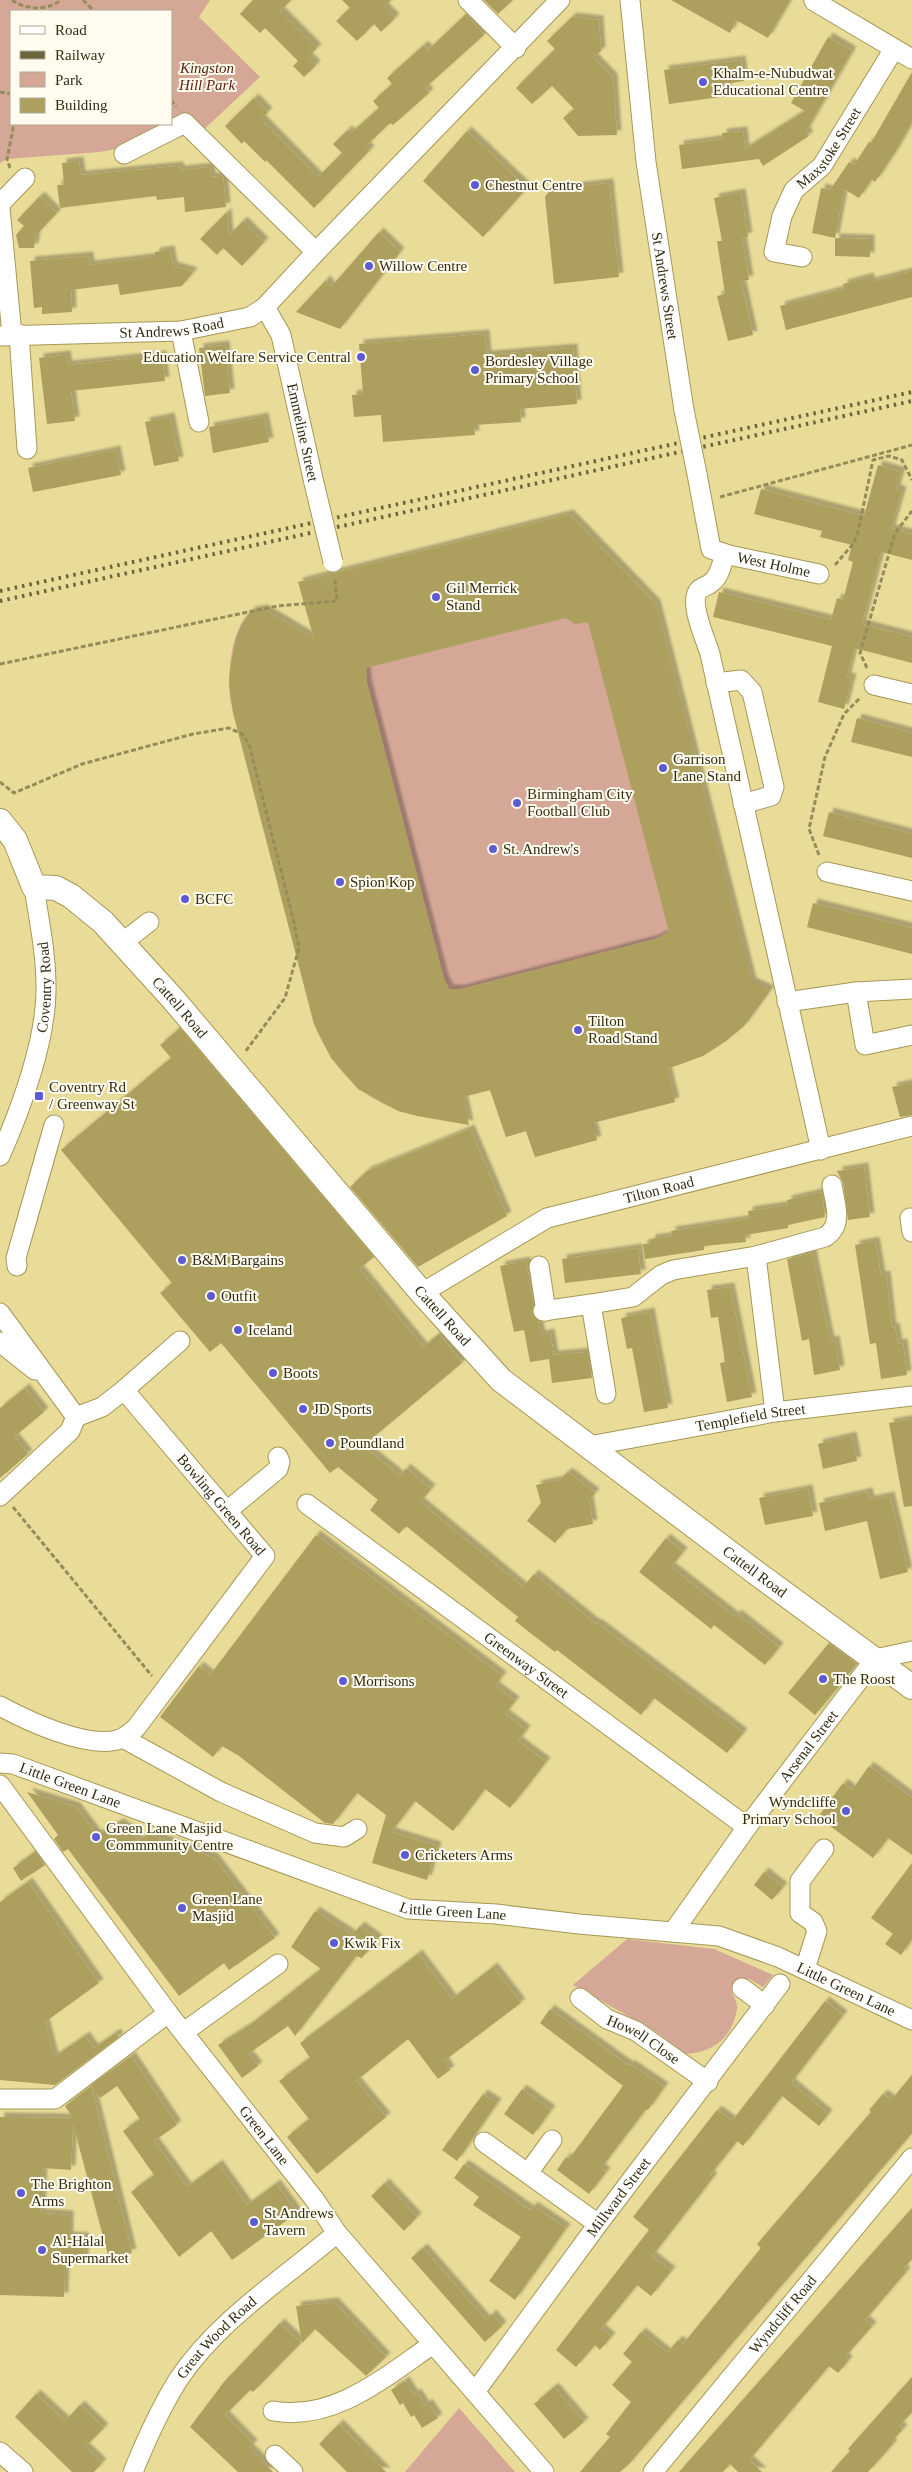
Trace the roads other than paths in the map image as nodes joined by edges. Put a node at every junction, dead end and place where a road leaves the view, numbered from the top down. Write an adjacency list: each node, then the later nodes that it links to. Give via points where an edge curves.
1 (468, 0): 5 (street)
2 (560, 0): 5 (street, St Andrews Road)
3 (630, 0): 19 (street, St Andrews Street, bridge, via 646,162 684,410 711,549)
4 (814, 1): 6 (street)
5 (516, 48): 12 (street, St Andrews Road)
6 (894, 49): 7 (street); 13 (street, Maxstoke Street, via 822,166 794,190 782,216 774,252)
7 (912, 58)
8 (124, 154): 12 (street, via 185,123)
9 (21, 181): 10 (street)
10 (0, 204)
11 (0, 208): 16 (street)
12 (316, 252): 14 (street, St Andrews Road)
13 (802, 257)
14 (265, 308): 15 (street, St Andrews Road, via 250,317); 20 (street, Emmeline Street, bridge, via 281,335)
15 (181, 331): 16 (street, St Andrews Road); 17 (street)
16 (11, 335): 18 (street)
17 (199, 422)
18 (27, 449)
19 (727, 554): 21 (street, West Holme); 22 (street, via 712,583 700,589 695,596 694,605)
20 (333, 562)
21 (819, 574)
22 (716, 683): 25 (street); 25 (street, via 742,680 752,692 774,787 771,796)
23 (874, 685): 24 (street)
24 (912, 694)
25 (743, 804): 34 (street)
26 (0, 821): 28 (main road, Coventry Road, via 15,840)
27 (826, 872): 29 (street)
28 (34, 887): 31 (main road, Cattell Road, via 56,888 70,896 103,922); 39 (street, Coventry Road, via 44,951 46,988 42,1027 22,1100)
29 (912, 891)
30 (149, 922): 31 (street)
31 (122, 943): 44 (main road, Cattell Road)
32 (912, 989): 33 (street)
33 (856, 992): 34 (street); 35 (street, via 865,1045)
34 (788, 1002): 38 (street)
35 (912, 1035)
36 (54, 1125): 42 (street, via 16,1258)
37 (912, 1126): 38 (street, Tilton Road)
38 (821, 1150): 44 (street, Tilton Road, via 547,1218)
39 (0, 1156)
40 (832, 1186): 41 (street, via 837,1218 830,1234)
41 (756, 1256): 45 (street, via 673,1270 662,1274 633,1297); 53 (street)
42 (17, 1266)
43 (539, 1266): 45 (street, via 545,1311)
44 (422, 1293): 55 (main road, Cattell Road, via 501,1380)
45 (591, 1304): 50 (street)
46 (0, 1313): 52 (street)
47 (180, 1341): 49 (street)
48 (0, 1342): 52 (street)
49 (124, 1390): 54 (street, via 102,1407); 59 (street, Bowling Green Road)
50 (606, 1394)
51 (912, 1396): 53 (street, Templefield Street)
52 (63, 1397): 54 (street)
53 (775, 1412): 55 (street, Templefield Street)
54 (76, 1417): 57 (street, via 70,1431)
55 (588, 1446): 61 (main road, Cattell Road)
56 (278, 1457): 59 (street, via 278,1469)
57 (1, 1495)
58 (306, 1504): 67 (street, Greenway Street)
59 (227, 1512): 64 (street, Bowling Green Road, via 265,1556 136,1728)
60 (912, 1651): 61 (street)
61 (875, 1659): 62 (main road, Cattell Road); 67 (street, Arsenal Street)
62 (912, 1687)
63 (0, 1706): 64 (street, via 40,1725 86,1740 116,1741)
64 (123, 1738): 68 (street, via 221,1792 315,1833 344,1837)
65 (0, 1763): 70 (street, Little Green Lane, via 13,1764 408,1908)
66 (0, 1785): 77 (street, Green Lane)
67 (747, 1827): 70 (street, Arsenal Street)
68 (357, 1829)
69 (824, 1849): 72 (street, via 800,1882 800,1913 813,1922 817,1931)
70 (674, 1932): 72 (street, Little Green Lane, via 719,1936)
71 (278, 1964): 79 (street)
72 (805, 1970): 78 (street, Little Green Lane)
73 (780, 1984): 76 (street, Millward Street)
74 (742, 1988): 76 (street)
75 (580, 1998): 80 (street, Howell Close, via 607,2019 636,2031)
76 (765, 2005): 80 (street, Millward Street)
77 (168, 2013): 79 (street, Green Lane); 81 (street, via 55,2099)
78 (912, 2020)
79 (184, 2032): 87 (street, Green Lane, via 315,2200)
80 (708, 2082): 86 (street, Millward Street)
81 (0, 2100)
82 (552, 2140): 85 (street)
83 (484, 2142): 85 (street)
84 (912, 2158): 97 (street, Wyndcliff Road)
85 (528, 2173): 86 (street)
86 (598, 2224): 89 (street, Millward Street)
87 (337, 2234): 88 (street, Green Lane); 94 (street, Great Wood Road, via 237,2314 206,2346 179,2378 159,2412)
88 (433, 2344): 89 (street, Green Lane); 90 (street, via 370,2386 329,2407 302,2412)
89 (475, 2392): 96 (street, Green Lane)
90 (272, 2411)
91 (0, 2452): 93 (street)
92 (275, 2456): 95 (street)
93 (23, 2472)
94 (133, 2472)
95 (293, 2472)
96 (544, 2472)
97 (653, 2472)

